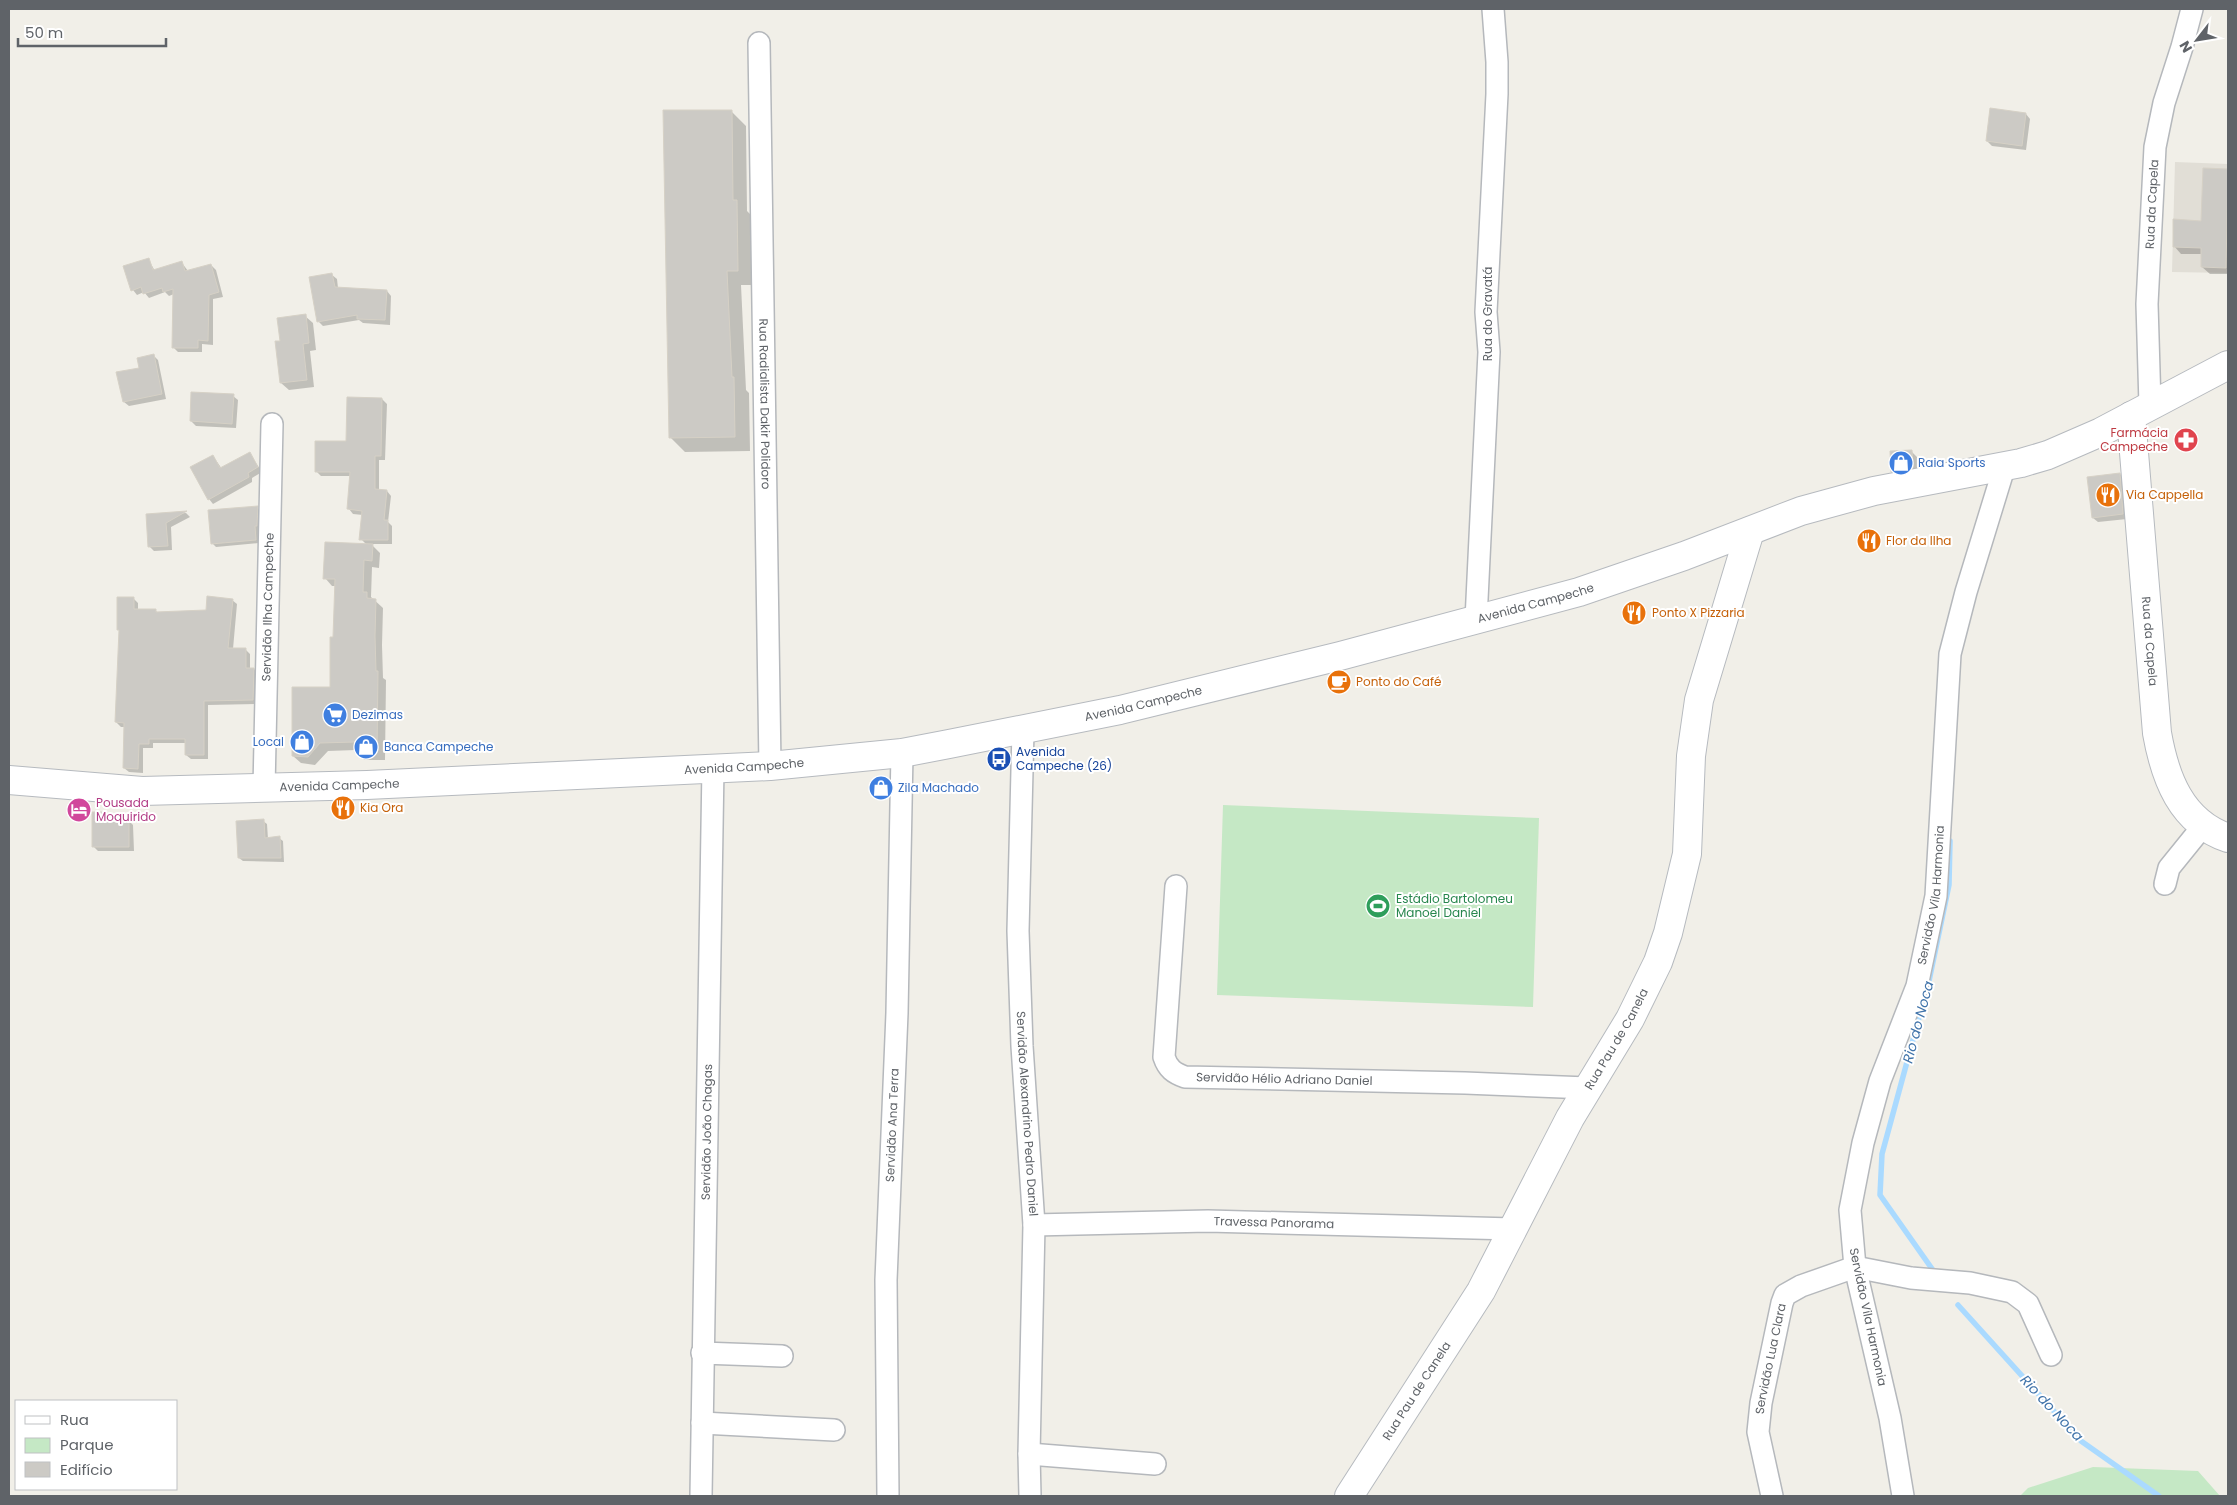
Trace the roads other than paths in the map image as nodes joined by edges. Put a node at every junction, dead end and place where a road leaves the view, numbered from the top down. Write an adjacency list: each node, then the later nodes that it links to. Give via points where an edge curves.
1 (1493, 9): 9 (street, Rua do Gravatá, via 1497,94 1486,312 1489,362)
2 (2192, 9): 5 (street, Rua da Capela, via 2164,103 2155,147)
3 (758, 43): 12 (street, Rua Radialista Dakir Polidoro)
4 (2228, 365): 5 (main road, Avenida Campeche)
5 (2141, 410): 7 (main road, Avenida Campeche, via 2048,455); 16 (main road, Rua da Capela, via 2159,742 2164,767 2178,798)
6 (272, 424): 15 (street, Servidão Ilha Campeche)
7 (2004, 468): 8 (main road, Avenida Campeche, via 1874,491 1801,511); 23 (street, Servidão Vila Harmonia, via 1954,634 1936,896 1917,986 1880,1081 1856,1170 1850,1210)
8 (1750, 531): 9 (main road, Avenida Campeche, via 1604,584); 20 (main road, Rua Pau de Canela, via 1699,700 1691,756 1687,854 1668,933 1645,990)
9 (1476, 620): 10 (main road, Avenida Campeche, via 1120,710)
10 (1023, 730): 11 (main road, Avenida Campeche); 21 (street, Servidão Alexandrino Pedro Daniel, via 1019,981)
11 (902, 753): 12 (main road, Avenida Campeche); 32 (street, Servidão Ana Terra, via 898,1013 886,1280)
12 (770, 766): 13 (main road, Avenida Campeche)
13 (713, 767): 15 (main road, Avenida Campeche); 24 (street, Servidão João Chagas)
14 (9, 780): 15 (main road, Avenida Campeche, via 142,791)
15 (264, 788)
16 (2203, 826): 17 (main road, Rua da Capela); 18 (street, via 2169,868)
17 (2228, 838)
18 (2165, 884)
19 (1176, 886): 20 (street, Servidão Hélio Adriano Daniel, via 1164,1057 1176,1074 1186,1077)
20 (1587, 1088): 22 (main road, Rua Pau de Canela)
21 (1034, 1225): 22 (street, Travessa Panorama, via 1208,1221); 29 (street, Servidão Alexandrino Pedro Daniel)
22 (1513, 1229): 34 (main road, Rua Pau de Canela, via 1460,1327)
23 (1855, 1267): 25 (street, via 2012,1292 2028,1304); 35 (street, Servidão Lua Clara, via 1801,1286 1785,1295 1782,1303 1758,1432); 36 (street, Servidão Vila Harmonia, via 1890,1418)
24 (702, 1353): 26 (street); 27 (street, Servidão João Chagas)
25 (2052, 1355)
26 (782, 1356)
27 (702, 1423): 28 (street); 31 (street, Servidão João Chagas)
28 (834, 1430)
29 (1029, 1454): 30 (street); 33 (street, Servidão Alexandrino Pedro Daniel)
30 (1155, 1464)
31 (701, 1496)
32 (888, 1496)
33 (1030, 1496)
34 (1349, 1496)
35 (1772, 1496)
36 (1903, 1496)

